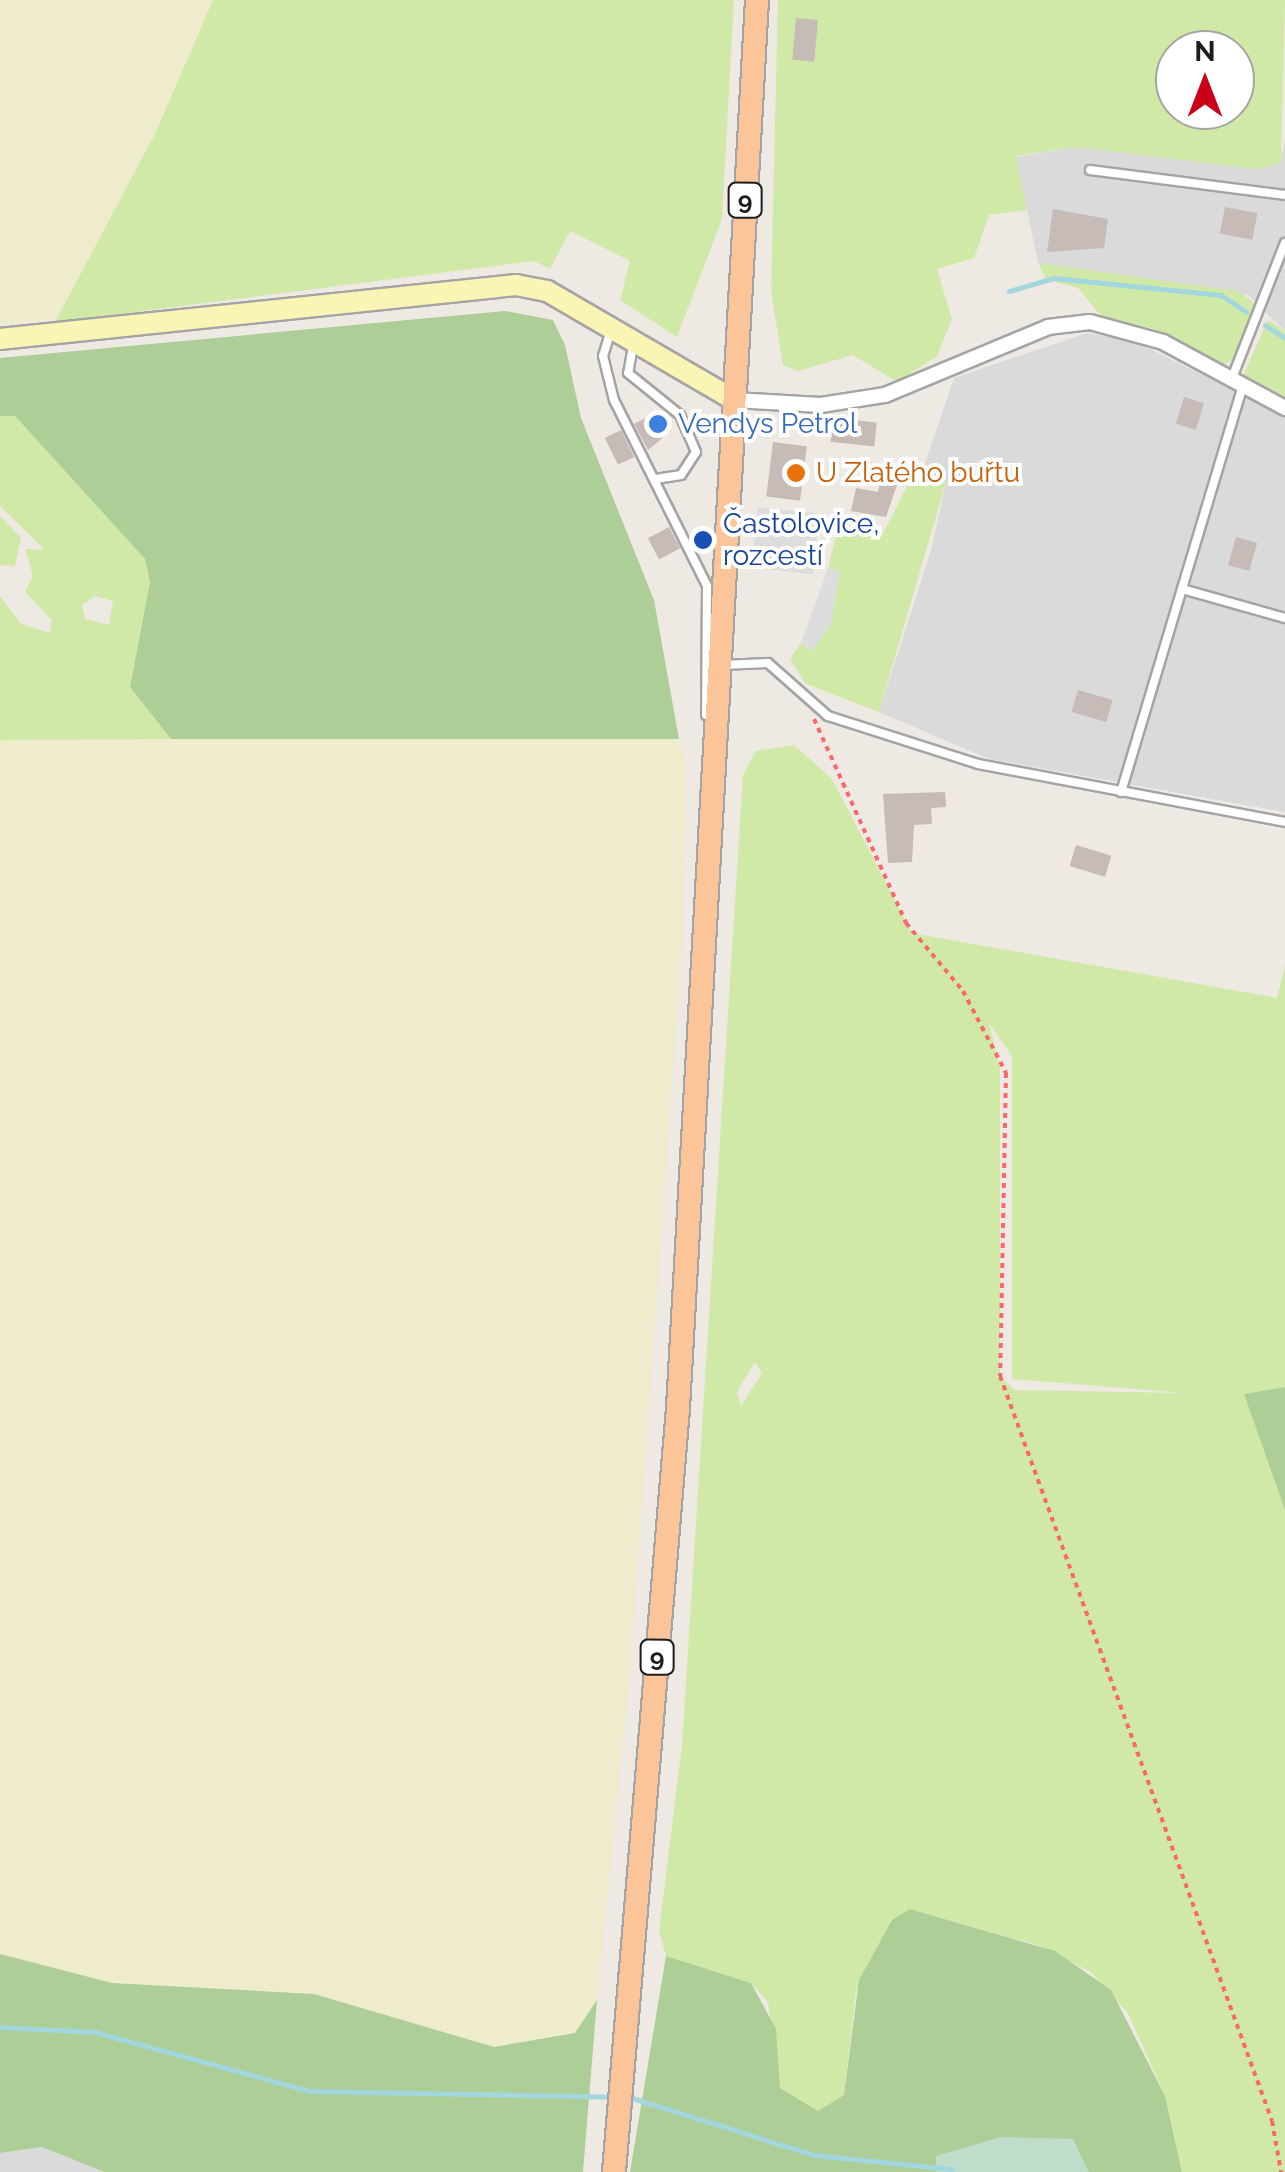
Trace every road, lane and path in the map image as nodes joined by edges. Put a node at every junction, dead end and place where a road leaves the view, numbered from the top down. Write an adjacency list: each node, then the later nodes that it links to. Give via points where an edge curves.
1 (757, 0): 9 (main road, 9)
2 (1090, 170): 3 (lane)
3 (1285, 196)
4 (1285, 241): 8 (lane)
5 (612, 328): 6 (street, via 547,290 487,285 215,324); 7 (street); 11 (lane, via 604,372)
6 (0, 340)
7 (635, 342): 9 (street); 11 (lane, via 628,373 680,415 696,452 682,475)
8 (1236, 386): 9 (street, via 1163,342 1090,322 1048,326 885,395 821,405); 10 (street); 12 (lane)
9 (734, 400): 14 (main road, 9)
10 (1285, 408)
11 (655, 479): 18 (lane, via 706,586)
12 (1182, 589): 13 (lane); 16 (lane)
13 (1285, 618)
14 (717, 666): 15 (lane, via 768,663); 18 (main road, 9)
15 (812, 704): 16 (lane, via 978,764); 20 (path, via 821,746 906,923 963,991 1006,1073 1000,1376 1272,2121)
16 (1121, 792): 17 (lane)
17 (1285, 822)
18 (707, 890): 19 (main road, 9, via 678,1408)
19 (614, 2172)
20 (1281, 2172)

